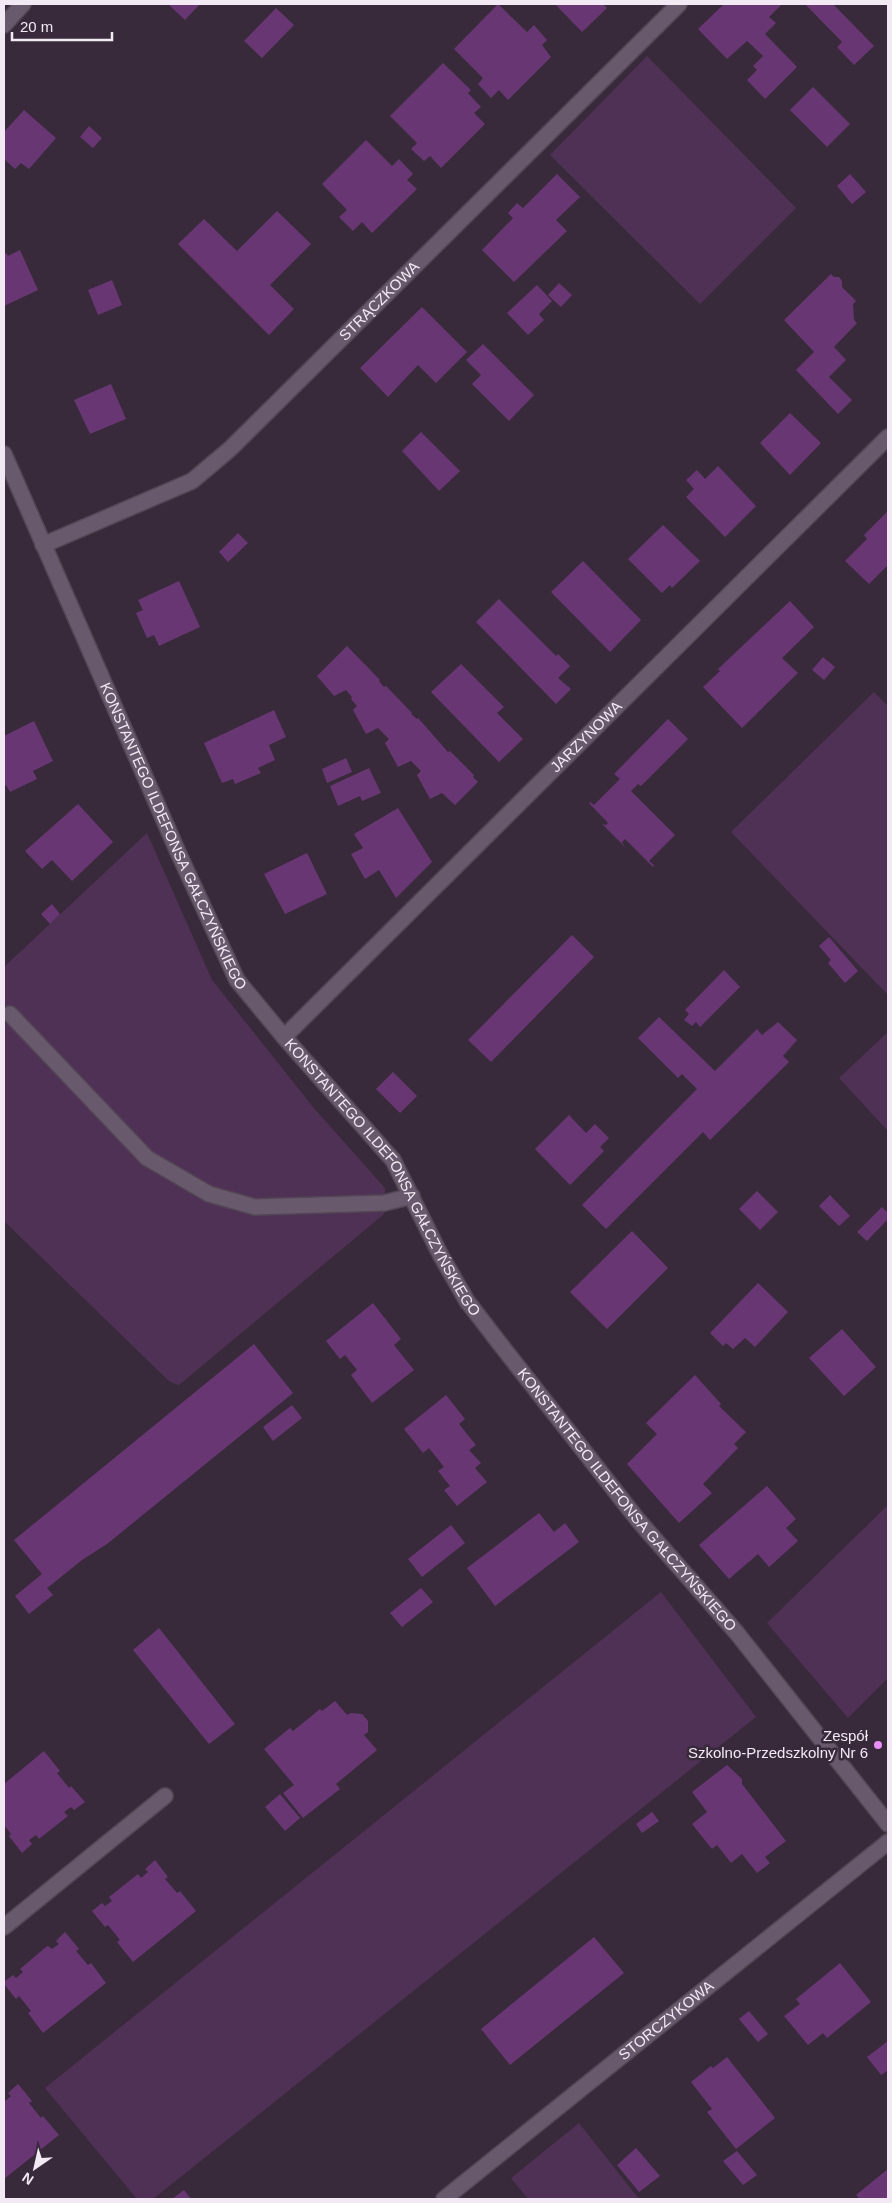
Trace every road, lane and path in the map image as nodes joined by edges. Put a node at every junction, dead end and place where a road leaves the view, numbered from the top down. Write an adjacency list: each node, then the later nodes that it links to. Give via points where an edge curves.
1 (23, 4): 3 (street)
2 (679, 4): 6 (street, STRĄCZKOWA, via 230,449 192,481)
3 (4, 25)
4 (888, 437): 8 (street, JARZYNOWA)
5 (4, 454): 6 (street, KONSTANTEGO ILDEFONSA GAŁCZYŃSKIEGO)
6 (43, 545): 8 (street, KONSTANTEGO ILDEFONSA GAŁCZYŃSKIEGO, via 237,980)
7 (10, 1014): 9 (street, via 147,1158 209,1194 255,1207 384,1203)
8 (284, 1037): 9 (street, KONSTANTEGO ILDEFONSA GAŁCZYŃSKIEGO, via 393,1160)
9 (412, 1196): 11 (street, KONSTANTEGO ILDEFONSA GAŁCZYŃSKIEGO, via 467,1301 638,1520 736,1632)
10 (166, 1796): 13 (street)
11 (888, 1824)
12 (888, 1842): 14 (street, STORCZYKOWA)
13 (4, 1927)
14 (444, 2199)

